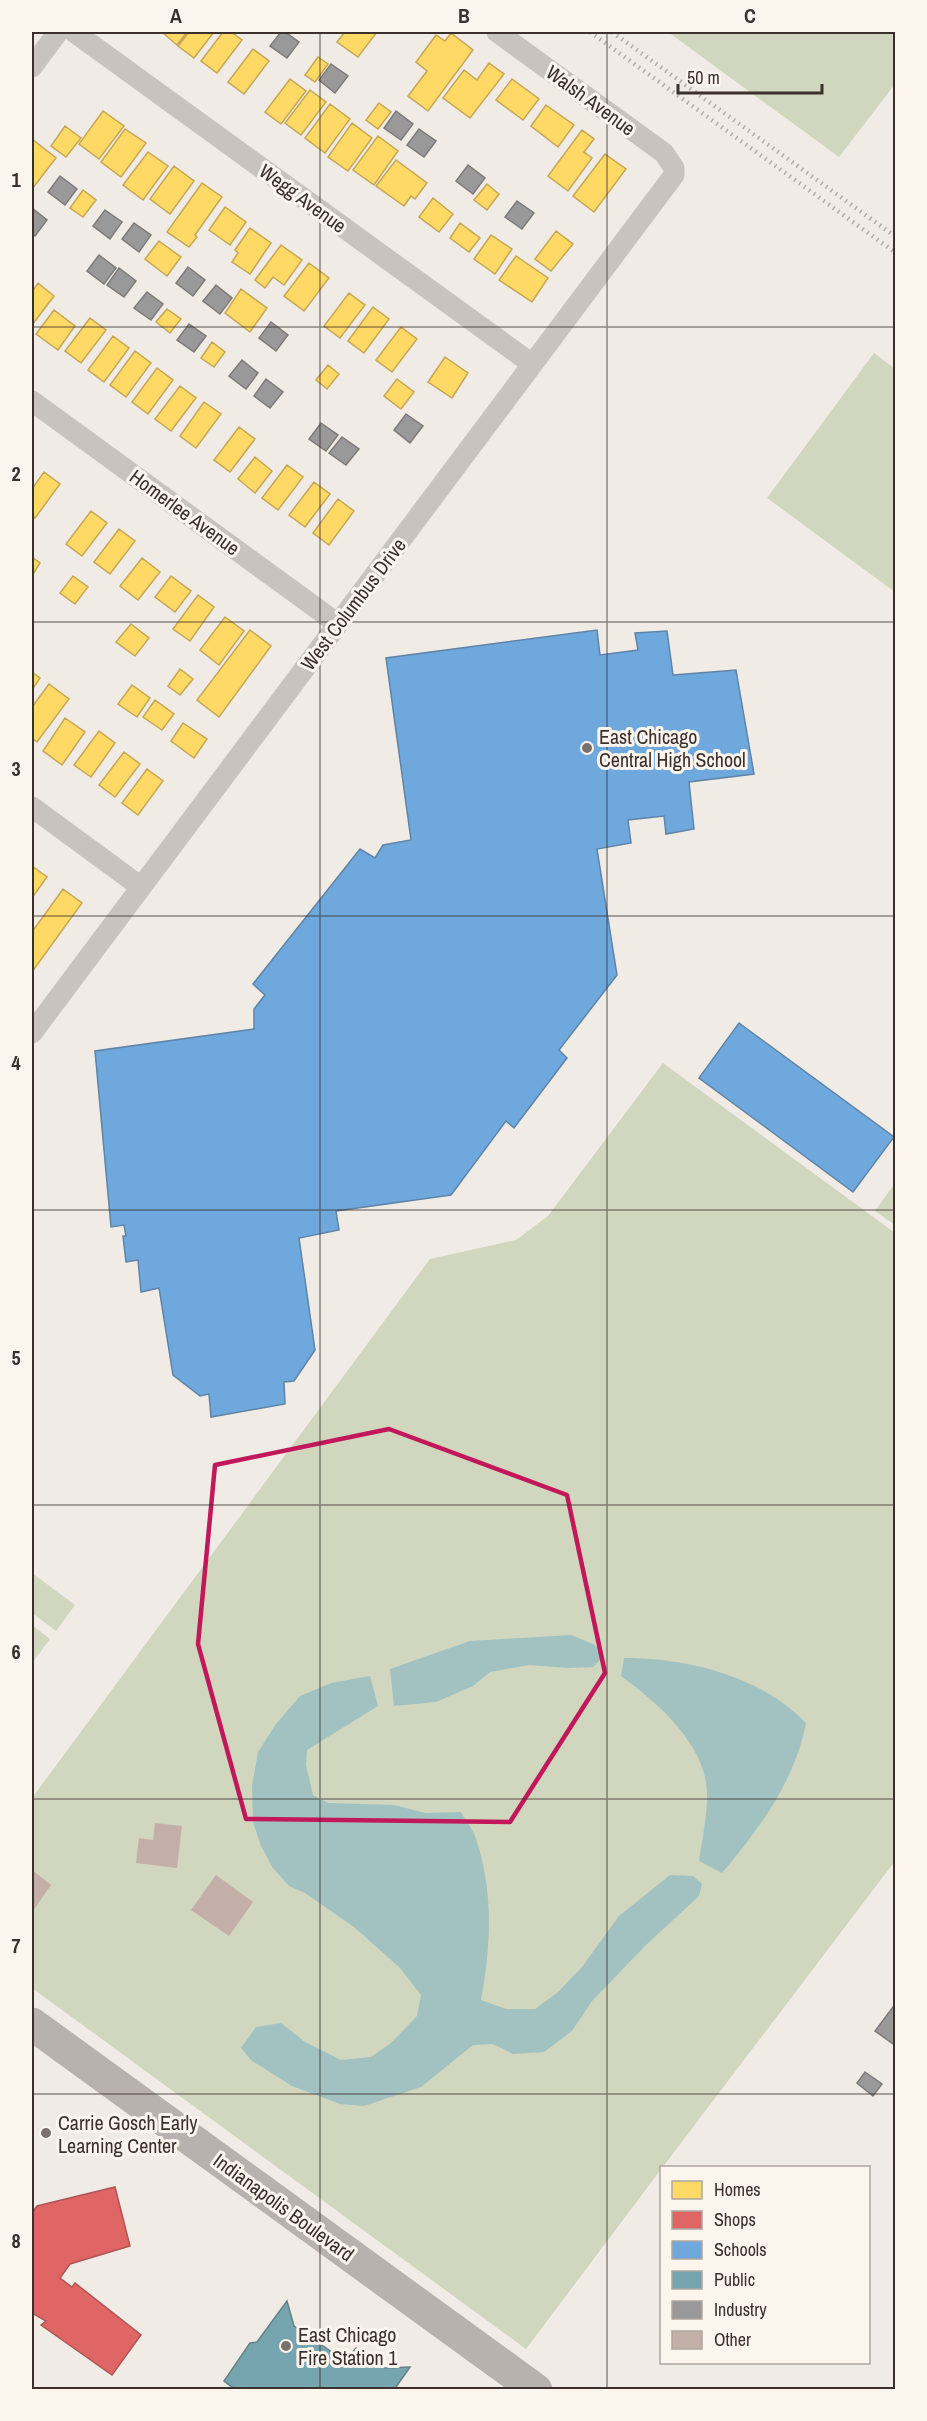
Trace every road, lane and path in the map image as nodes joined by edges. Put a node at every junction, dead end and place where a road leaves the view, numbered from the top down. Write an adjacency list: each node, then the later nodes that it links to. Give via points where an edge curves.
1 (58, 32): 4 (street)
2 (74, 32): 6 (street, Wegg Avenue)
3 (497, 32): 5 (street, Walsh Avenue, via 664,153 671,160)
4 (32, 67)
5 (674, 175): 6 (street, West Columbus Drive)
6 (532, 364): 8 (street, West Columbus Drive)
7 (32, 401): 8 (street, Homerlee Avenue)
8 (338, 624): 10 (street, West Columbus Drive)
9 (32, 807): 10 (street)
10 (141, 887): 11 (street, West Columbus Drive)
11 (32, 1033)
12 (32, 2024): 13 (main road, Indianapolis Boulevard)
13 (536, 2390)

